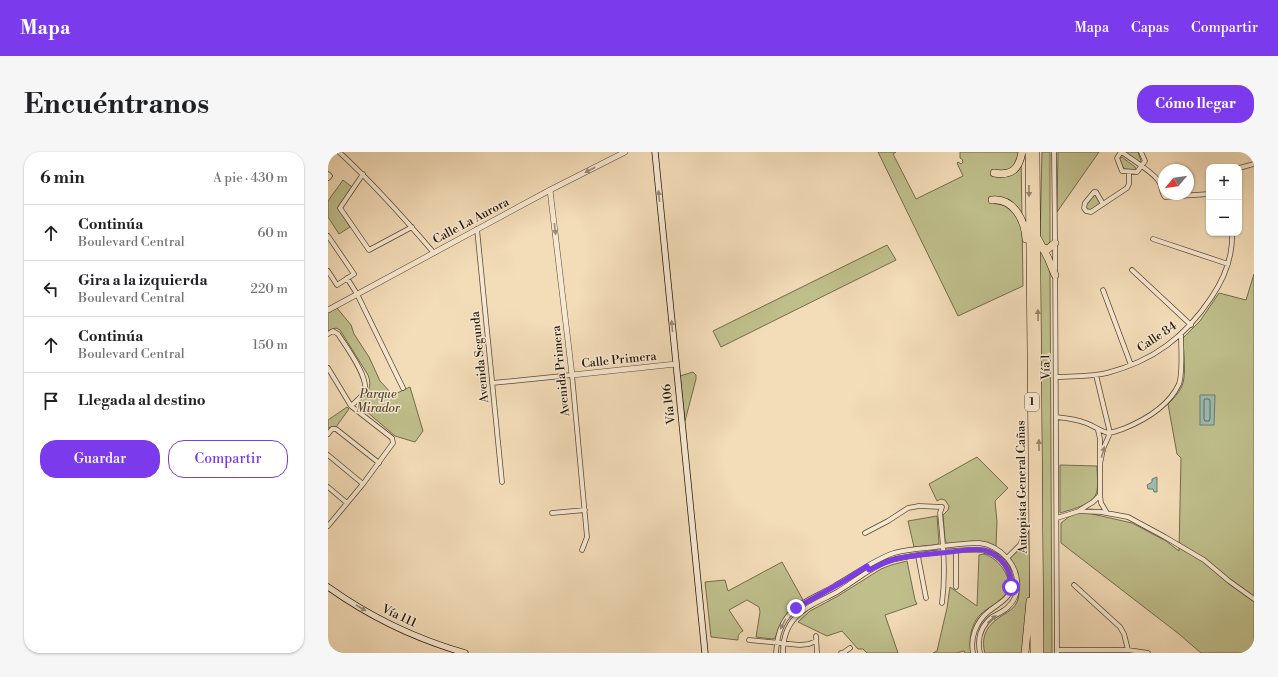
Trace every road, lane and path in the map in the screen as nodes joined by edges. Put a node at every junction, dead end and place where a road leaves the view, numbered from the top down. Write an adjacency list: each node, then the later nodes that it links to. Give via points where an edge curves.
1 (339, 152): 16 (street)
2 (625, 152): 18 (street, Calle La Aurora, one-way to 18)
3 (655, 152): 42 (main road, Vía 106, one-way to 3)
4 (1022, 152): 14 (highway, via 1019,163 1012,172)
5 (1029, 152): 50 (highway, Autopista General Cañas / 1, one-way to 50)
6 (1036, 152): 24 (highway, Autopista General Cañas / 1)
7 (1054, 152): 28 (street, Vía 1)
8 (1121, 152): 11 (street); 13 (street, via 1117,158 1122,171)
9 (1141, 152): 11 (street, via 1145,161)
10 (1254, 164): 12 (street)
11 (1141, 166): 13 (street, via 1137,172); 19 (street, via 1157,179 1165,197)
12 (1242, 167)
13 (1129, 172): 21 (street, via 1127,188)
14 (994, 173)
15 (328, 174): 17 (street)
16 (363, 174): 22 (street); 22 (street, via 340,205 340,210 369,250)
17 (328, 178)
18 (550, 190): 23 (street, Calle La Aurora); 45 (street, Avenida Primera, one-way to 45)
19 (1206, 194)
20 (992, 200): 50 (highway, via 1002,201 1012,208 1025,229)
21 (1104, 204): 21 (street, via 1091,212 1084,208 1094,192)
22 (412, 227): 30 (street)
23 (477, 230): 30 (street, Calle La Aurora); 48 (street, Avenida Segunda)
24 (1037, 235): 29 (highway); 112 (highway, Autopista General Cañas / 1, one-way to 24)
25 (328, 236): 35 (street, via 354,274)
26 (1232, 236): 31 (street, Calle 84)
27 (1153, 239): 31 (street)
28 (1055, 243): 29 (highway, via 1048,249); 34 (street, Vía 1)
29 (1041, 247): 34 (highway)
30 (434, 253): 37 (street, Calle La Aurora)
31 (1228, 264): 39 (street, Calle 84, via 1217,288)
32 (1132, 270): 39 (street)
33 (328, 271): 35 (street, via 337,285)
34 (1055, 274): 47 (street, Vía 1)
35 (347, 278): 37 (street)
36 (1103, 290): 43 (street)
37 (357, 294): 38 (street, Calle La Aurora); 49 (street)
38 (328, 310)
39 (1191, 325): 41 (street, Calle 84)
40 (328, 334): 51 (street, via 333,331 338,334 364,380 364,394)
41 (1181, 335): 43 (street, Calle 84, via 1156,353); 54 (street, via 1179,382 1171,397 1146,418)
42 (676, 364): 45 (street, Calle Primera); 103 (main road, Vía 106)
43 (1131, 365): 46 (street, Calle 84)
44 (328, 368): 51 (street)
45 (572, 375): 48 (street, Calle Primera); 65 (street, Avenida Primera)
46 (1096, 375): 47 (street, Calle 84); 54 (street)
47 (1056, 377): 52 (street, Vía 1)
48 (492, 383): 59 (street, Avenida Segunda)
49 (404, 388)
50 (1032, 395): 88 (highway, Autopista General Cañas / 1)
51 (351, 406): 57 (street, via 392,438 393,444)
52 (1056, 417): 53 (street, via 1078,420); 70 (street, Vía 1)
53 (1098, 430): 54 (street); 58 (street)
54 (1110, 433): 58 (street, one-way to 54)
55 (328, 434): 57 (street, via 332,429 336,429)
56 (328, 455): 60 (street)
57 (379, 463): 60 (street)
58 (1100, 464): 62 (street)
59 (502, 482)
60 (363, 484): 64 (street)
61 (328, 487): 64 (street)
62 (1100, 495): 63 (street); 69 (street)
63 (1093, 502): 66 (street); 67 (street)
64 (347, 503): 71 (street)
65 (585, 510): 68 (street); 75 (street, Avenida Primera, via 587,537)
66 (1079, 511): 67 (street); 70 (street)
67 (1096, 512): 69 (street)
68 (552, 513)
69 (1107, 513): 90 (street, via 1128,517 1165,537 1204,560)
70 (1057, 518): 101 (street, Vía 1)
71 (329, 523)
72 (1027, 529): 81 (street, via 1020,545)
73 (865, 533): 74 (street, via 908,508 942,507 940,513)
74 (943, 546): 77 (street); 78 (street, via 982,544 994,547); 83 (street, via 894,553)
75 (582, 550)
76 (956, 551): 77 (street); 80 (street, via 982,550); 87 (street)
77 (944, 553): 79 (street); 91 (street, via 945,583)
78 (1002, 553): 80 (street); 81 (street)
79 (918, 556): 84 (street, via 893,560); 89 (street)
80 (998, 558): 82 (street)
81 (1008, 559): 82 (street); 94 (street, one-way to 81, via 986,624 1007,608 1016,595 1017,578)
82 (1004, 564): 93 (street, via 1011,579 1010,593 1002,603 982,618)
83 (867, 566): 84 (street); 97 (street, one-way to 97, via 796,608 783,623)
84 (869, 570): 98 (street, via 836,593 801,611 789,626)
85 (1074, 585): 100 (street, via 1120,627)
86 (328, 587): 102 (main road, Vía 111, one-way to 102, via 374,616 404,631)
87 (956, 587)
88 (1034, 587): 110 (highway); 111 (highway, Autopista General Cañas / 1)
89 (926, 598)
90 (1254, 599)
91 (942, 603)
92 (816, 636): 96 (street)
93 (973, 638): 94 (street); 108 (street)
94 (979, 639): 109 (street)
95 (749, 640): 97 (street)
96 (816, 641): 98 (street, via 800,645); 106 (street)
97 (777, 642): 98 (street); 104 (street)
98 (784, 643): 105 (street)
99 (850, 648): 107 (street)
100 (1128, 650): 101 (street); 113 (street)
101 (1057, 652)
102 (465, 653)
103 (705, 653)
104 (776, 653)
105 (783, 653)
106 (817, 653)
107 (841, 653)
108 (973, 653)
109 (980, 653)
110 (1025, 653)
111 (1034, 653)
112 (1040, 653)
113 (1148, 653)

